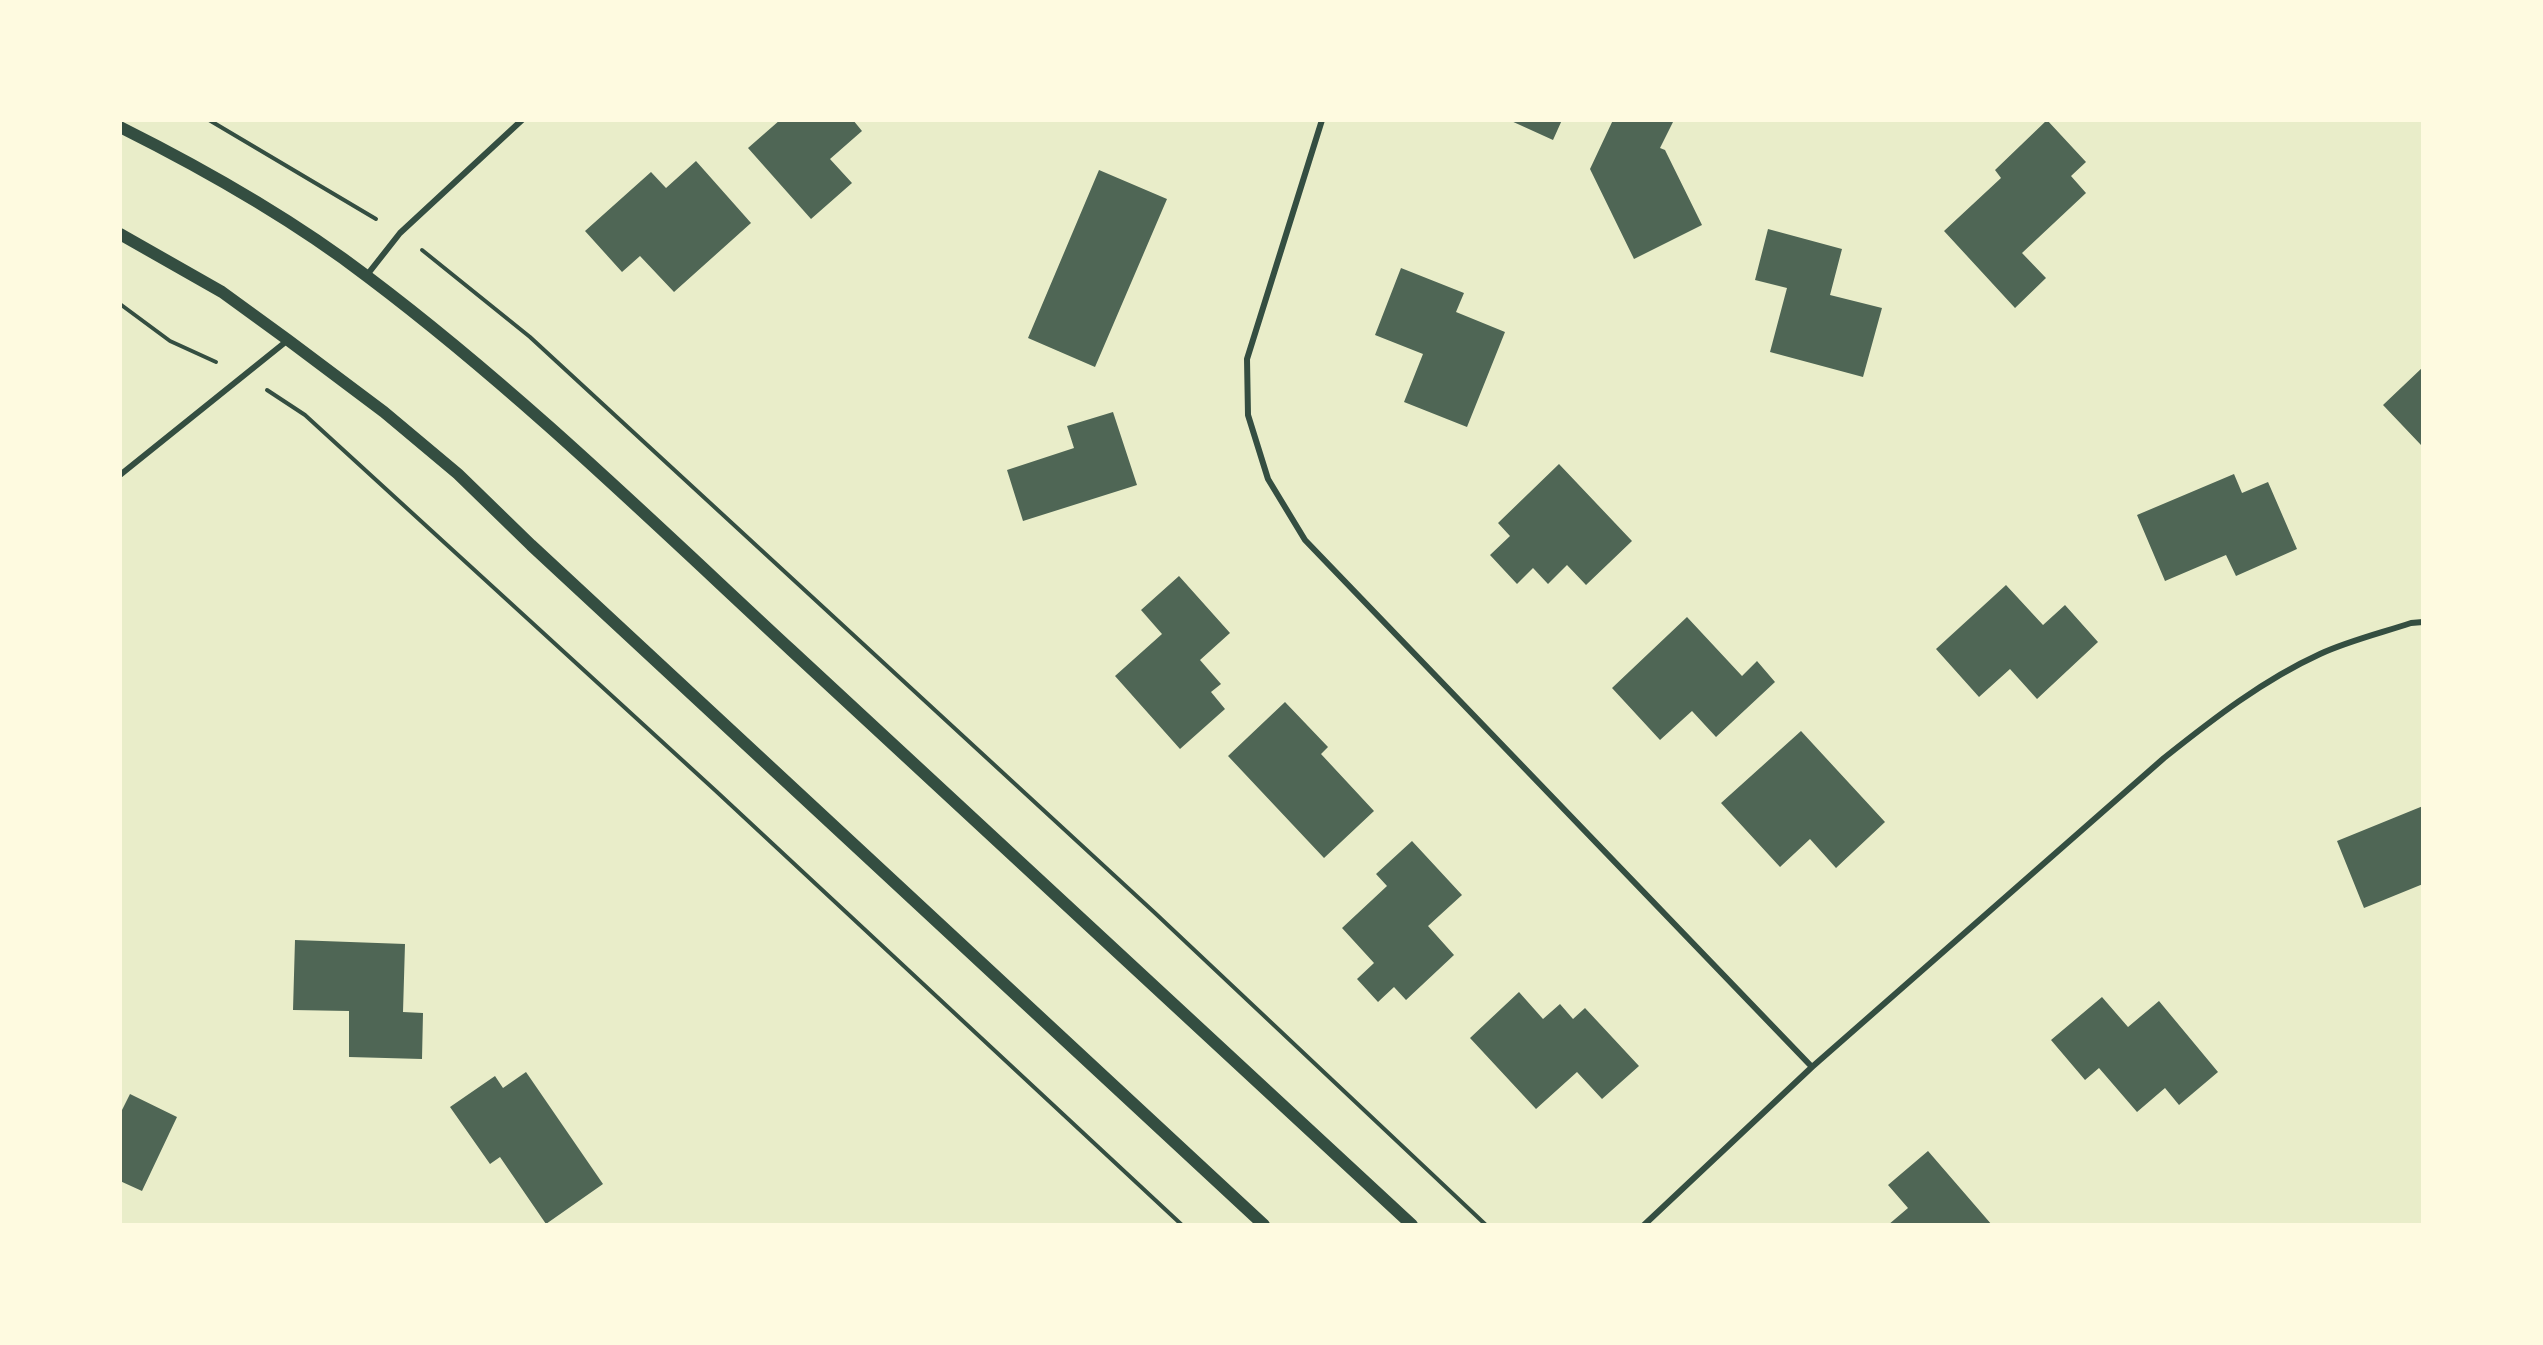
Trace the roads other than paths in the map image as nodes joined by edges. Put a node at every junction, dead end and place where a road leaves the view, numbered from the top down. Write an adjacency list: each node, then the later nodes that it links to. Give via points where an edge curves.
1 (522, 120): 5 (street, via 400,233)
2 (1322, 120): 9 (street, via 1247,359 1248,414 1268,479 1305,540)
3 (120, 127): 5 (main road, via 190,162)
4 (120, 234): 6 (main road, via 222,292)
5 (367, 275): 11 (main road, via 601,475)
6 (288, 340): 7 (street); 10 (main road, via 458,474)
7 (120, 475)
8 (2423, 621): 9 (street, via 2320,654 2269,681 2218,715)
9 (1812, 1067): 12 (street)
10 (1264, 1225)
11 (1412, 1225)
12 (1644, 1225)

